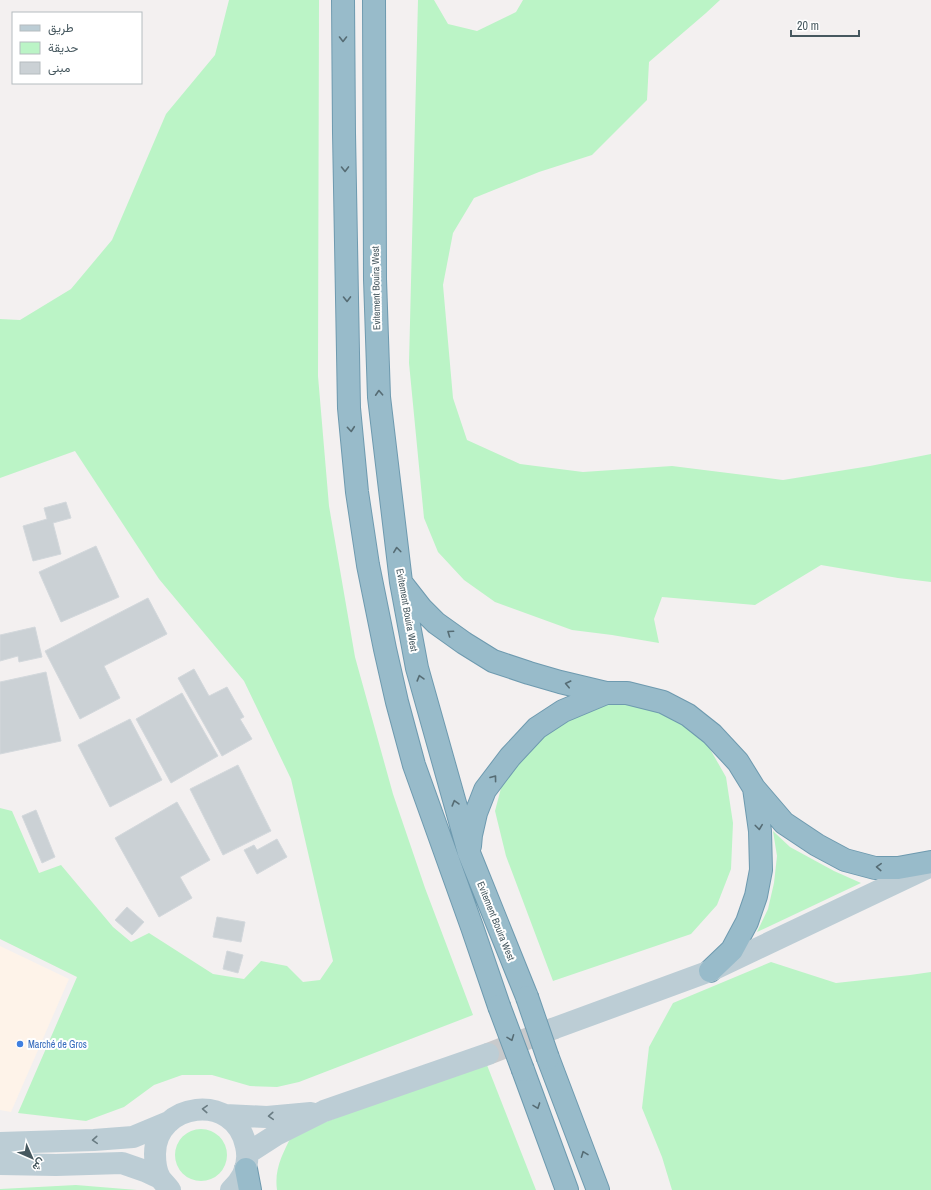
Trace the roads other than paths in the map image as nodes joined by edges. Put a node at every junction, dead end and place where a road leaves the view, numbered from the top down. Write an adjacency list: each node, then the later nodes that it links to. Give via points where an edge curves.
1 (343, 0): 21 (highway, one-way to 21, bridge, via 349,408 357,492 368,565 385,650 414,765 499,1006)
2 (374, 0): 3 (highway, Evitement Bouira West, one-way to 2, via 379,397 375,279)
3 (401, 582): 4 (highway, one-way to 3, via 528,673 493,661 436,623); 6 (highway, Evitement Bouira West, one-way to 3, via 417,668)
4 (606, 693): 5 (highway, via 627,693 663,702 688,715 712,734 738,762); 6 (highway, one-way to 4, via 476,813 485,790 510,757 537,728 563,710)
5 (754, 788): 7 (highway, one-way to 5, via 898,868 875,868 845,860 817,845 784,822); 9 (highway, one-way to 9, via 760,831 761,870 756,896 747,922 732,950)
6 (470, 853): 22 (highway, Evitement Bouira West, one-way to 6, bridge)
7 (931, 862)
8 (931, 866): 9 (main road)
9 (710, 971): 10 (main road)
10 (555, 1028)
11 (488, 1054): 12 (main road)
12 (324, 1111): 13 (main road, one-way to 13, via 267,1117); 16 (main road, via 276,1135)
13 (225, 1115): 14 (main road, one-way to 14, via 211,1109 196,1109 182,1113); 16 (main road, via 237,1125 245,1138)
14 (169, 1122): 15 (main road, one-way to 15, via 133,1137); 18 (main road, via 160,1134 155,1148 155,1163)
15 (0, 1143)
16 (247, 1161): 19 (main road, via 239,1183); 20 (highway)
17 (0, 1164): 18 (main road, via 122,1163 145,1170)
18 (165, 1184)
19 (232, 1190)
20 (250, 1190)
21 (568, 1190)
22 (598, 1190)

